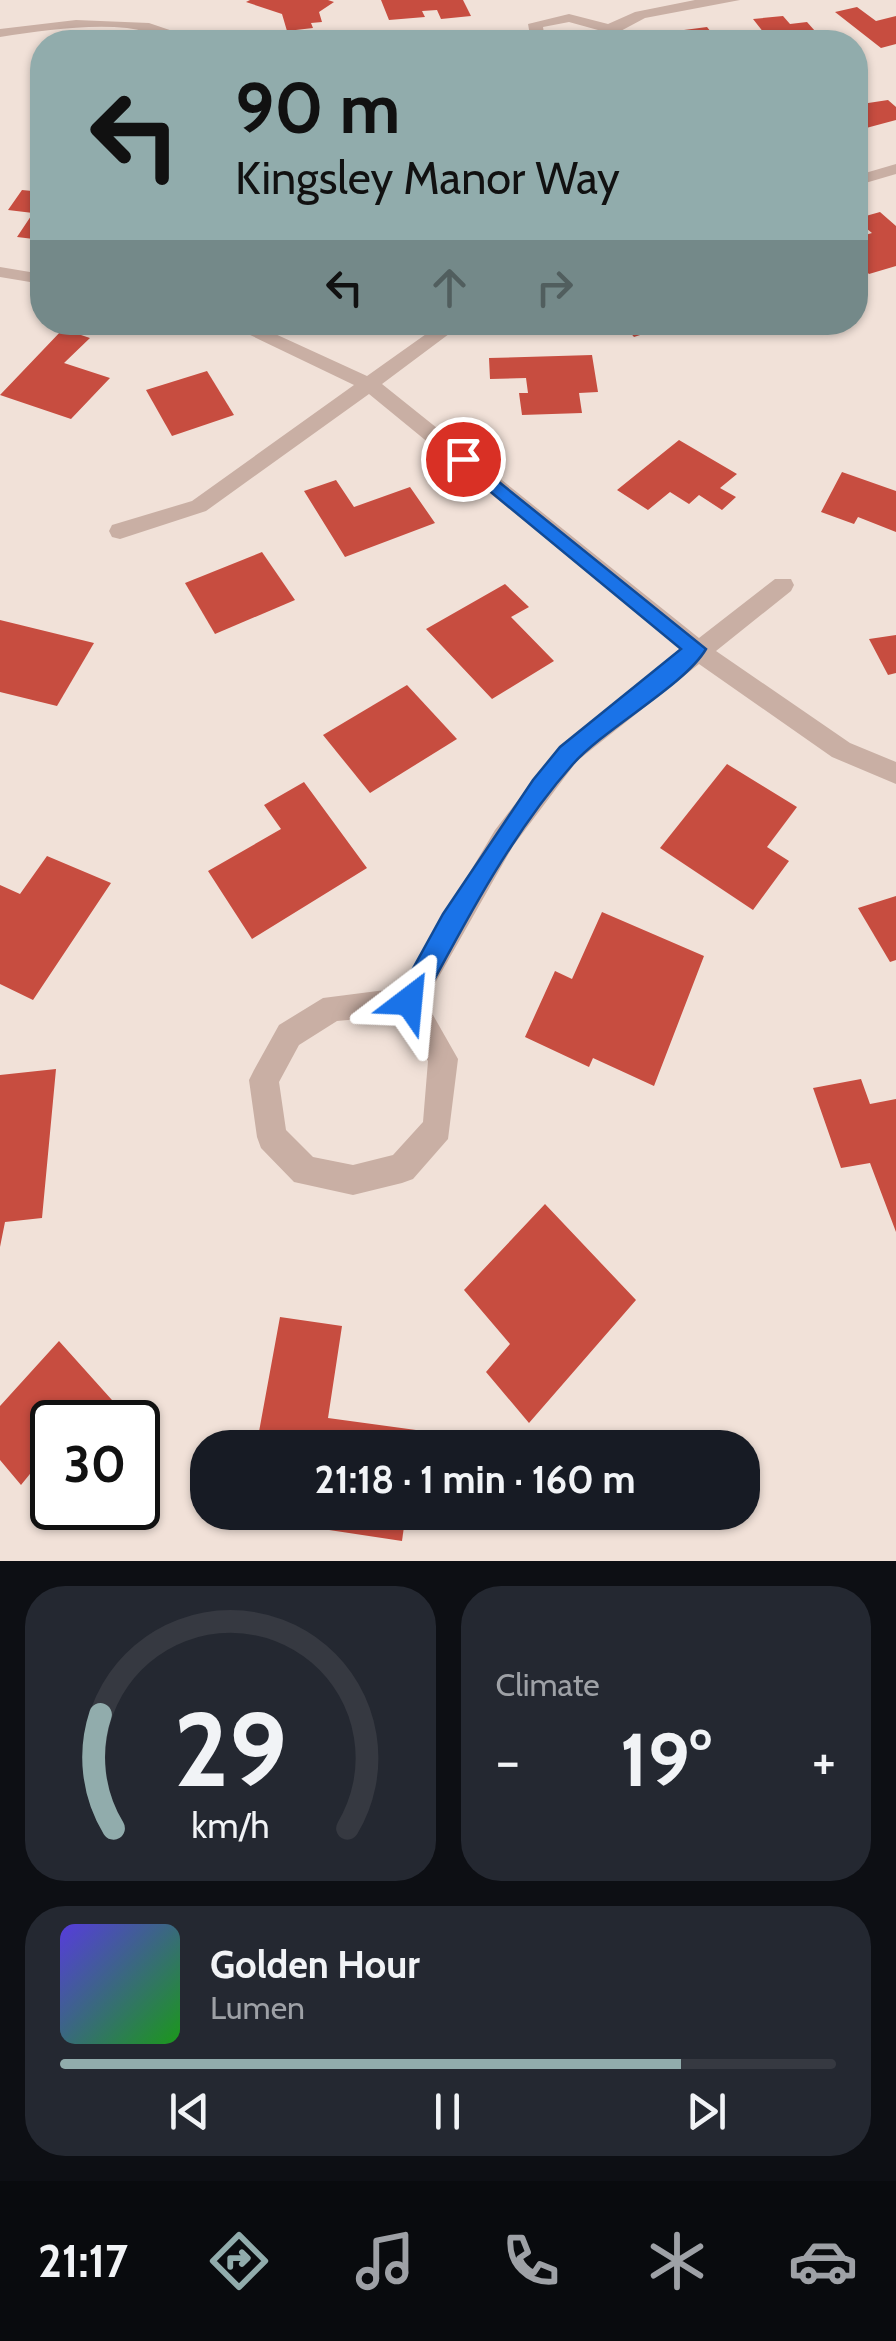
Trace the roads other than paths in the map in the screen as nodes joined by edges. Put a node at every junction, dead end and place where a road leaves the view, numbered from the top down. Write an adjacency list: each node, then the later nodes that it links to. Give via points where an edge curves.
1 (733, 0): 2 (street, via 653,12)
2 (610, 29): 4 (street, via 547,18 534,24)
3 (171, 30): 5 (street, via 78,22)
4 (536, 30)
5 (0, 33)
6 (896, 168): 7 (street)
7 (868, 177)
8 (0, 272): 9 (street)
9 (30, 277)
10 (260, 335): 12 (street)
11 (439, 335): 12 (street)
12 (370, 386): 13 (street, via 199,506); 15 (street)
13 (120, 531)
14 (783, 584): 15 (street)
15 (696, 649): 16 (street, via 841,750); 17 (street, via 568,754 541,787)
16 (896, 773)
17 (409, 1001): 17 (street, via 333,1008 289,1035 264,1080 272,1137 306,1171 353,1180 402,1168 436,1128 444,1060)

